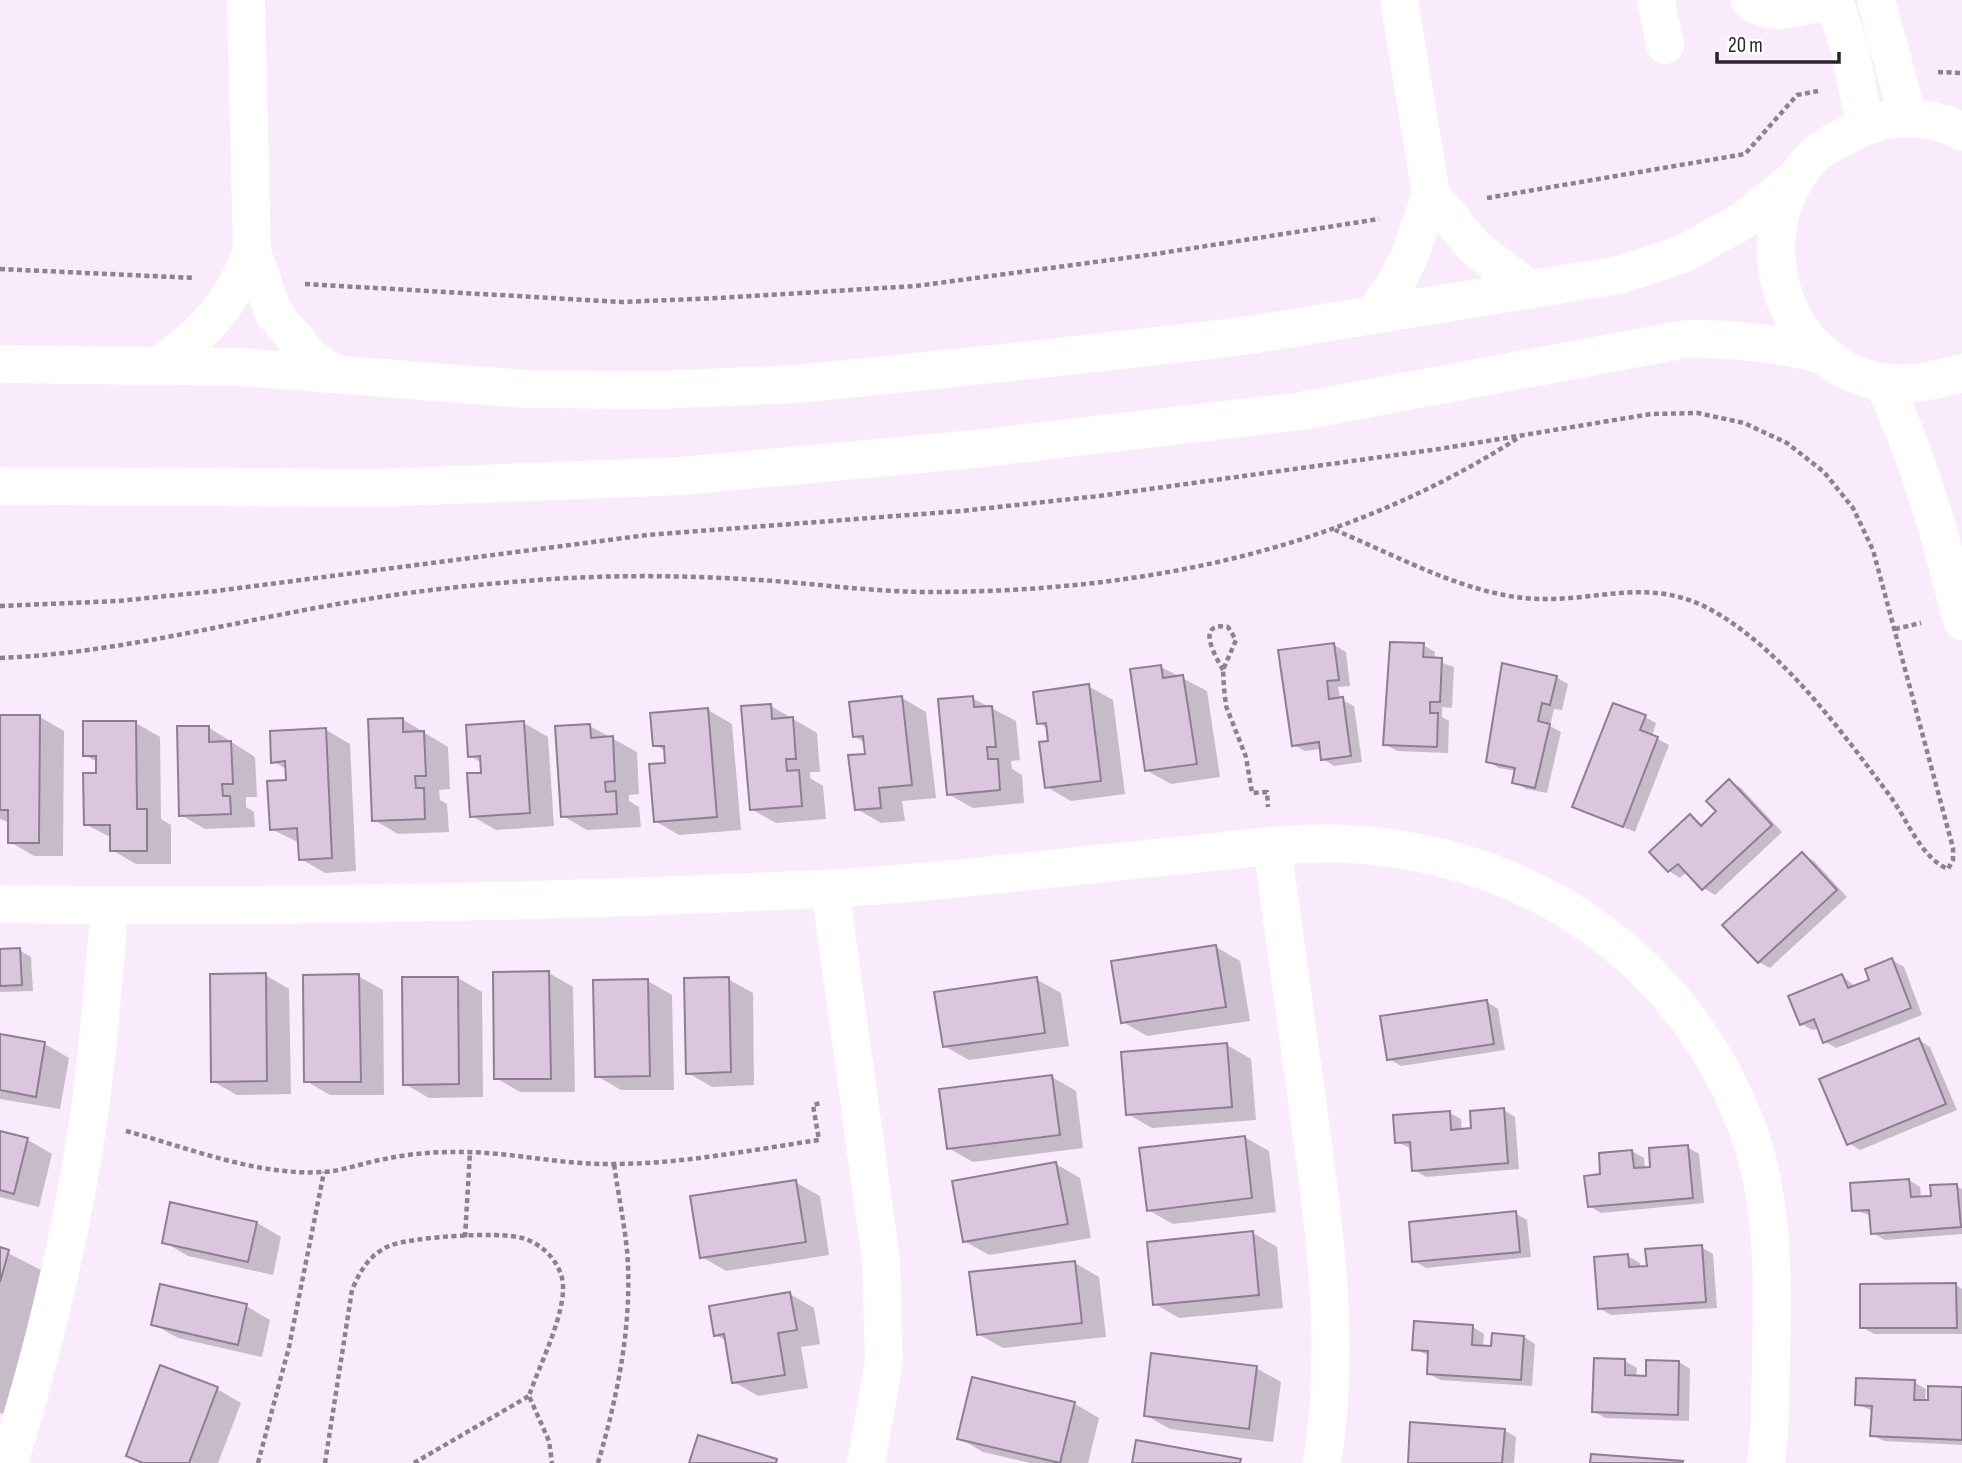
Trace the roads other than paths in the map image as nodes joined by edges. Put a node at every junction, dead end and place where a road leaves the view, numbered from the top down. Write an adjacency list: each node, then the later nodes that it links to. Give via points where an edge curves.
1 (246, 0): 13 (street)
2 (1399, 0): 12 (street)
3 (1656, 0): 7 (street)
4 (1749, 0): 5 (street, via 1778,11)
5 (1832, 0): 9 (street, via 1848,42)
6 (1876, 0): 8 (street)
7 (1665, 45)
8 (1908, 118): 9 (street); 10 (street)
9 (1865, 126): 11 (street, via 1819,152)
10 (1962, 132)
11 (1797, 177): 14 (street, via 1744,220 1684,254 1619,275); 16 (street, via 1780,212 1774,251 1780,291 1797,326)
12 (1432, 204): 14 (street, via 1475,248); 15 (street, via 1393,288)
13 (251, 271): 18 (street, via 207,328); 20 (street, via 290,336)
14 (1531, 290): 15 (street)
15 (1372, 315): 20 (street, via 1237,337 797,384 525,389)
16 (1824, 355): 21 (street, via 1852,372); 22 (street, via 1756,341 1686,339 1301,411 975,449 682,475 378,488)
17 (0, 364): 18 (street)
18 (161, 364): 20 (street)
19 (1962, 373): 21 (street, via 1924,383)
20 (334, 374)
21 (1883, 382): 23 (street, via 1931,499)
22 (0, 486)
23 (1962, 621)
24 (1272, 846): 25 (street); 30 (street, via 1324,1221 1332,1326); 31 (street, via 1360,844 1442,856 1521,882 1593,924 1657,980 1709,1048 1741,1113 1767,1206 1772,1291)
25 (830, 888): 27 (street, via 566,901); 29 (street, via 881,1260 884,1362)
26 (0, 904): 27 (street)
27 (110, 905): 28 (street, via 88,1121 66,1242)
28 (9, 1463)
29 (866, 1463)
30 (1322, 1463)
31 (1766, 1463)

